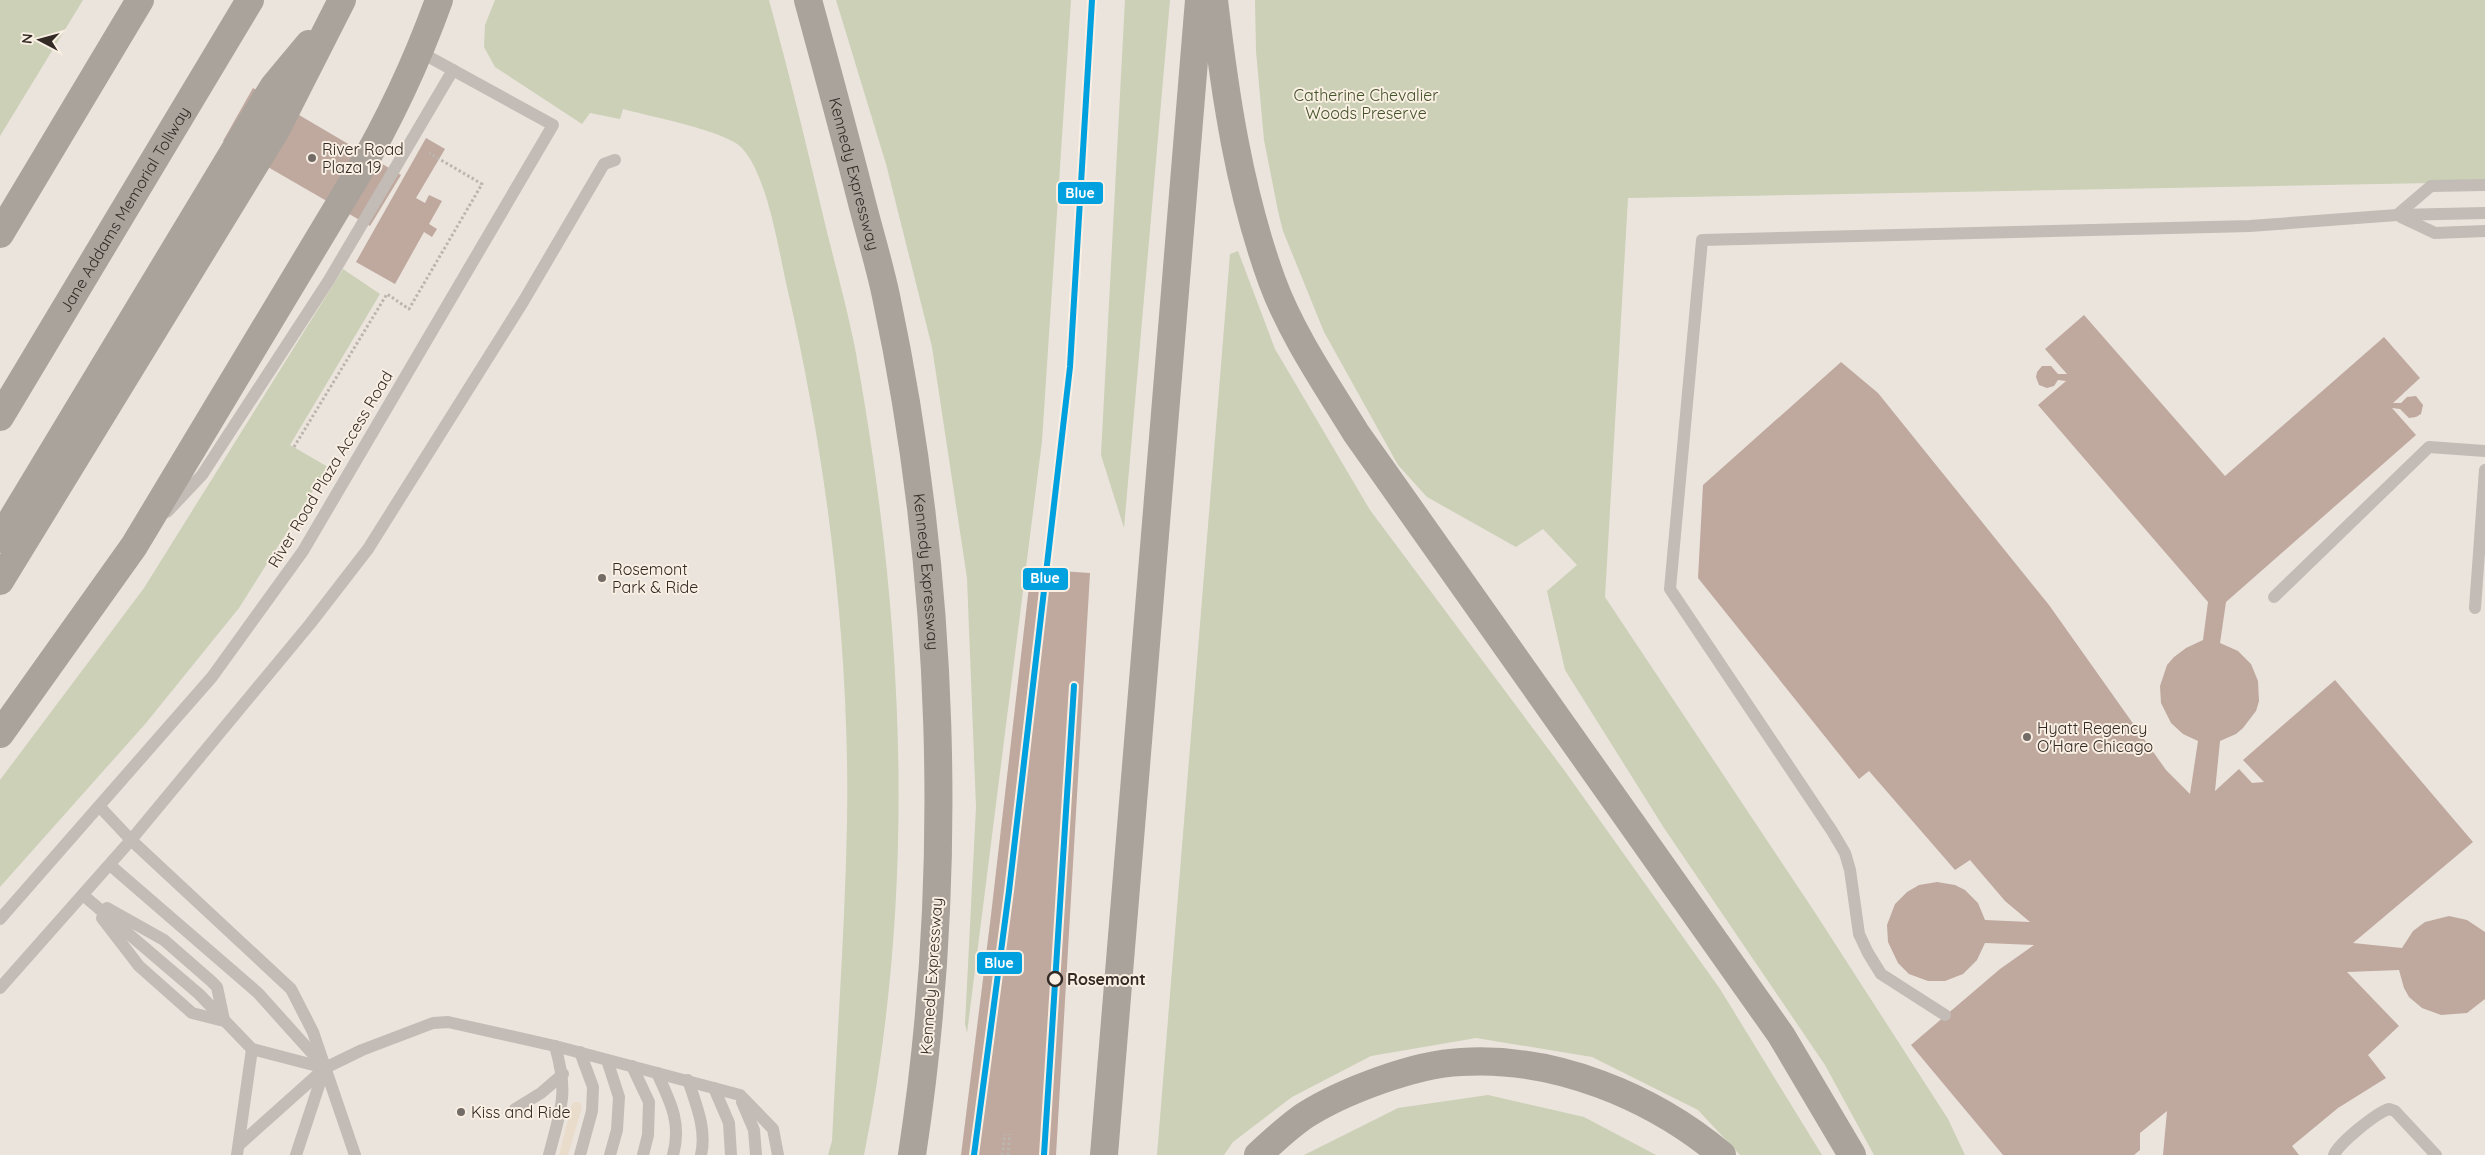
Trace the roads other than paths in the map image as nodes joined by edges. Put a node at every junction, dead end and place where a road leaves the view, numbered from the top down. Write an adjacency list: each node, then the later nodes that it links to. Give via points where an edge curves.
1 (140, 0): 15 (highway)
2 (250, 0): 16 (highway, Jane Addams Memorial Tollway)
3 (439, 0): 8 (highway)
4 (808, 0): 57 (highway, Kennedy Expressway, via 886,294 911,431 928,564 937,721 937,904 924,1079)
5 (1199, 0): 58 (highway)
6 (1214, 0): 61 (highway, via 1234,144 1250,209 1273,282 1305,349 1356,433 1781,1035)
7 (340, 4): 19 (highway, via 274,86); 21 (highway, via 276,130)
8 (420, 52): 9 (lane); 20 (highway, via 385,127)
9 (453, 70): 20 (lane, via 329,280 202,475); 25 (lane, River Road Plaza Access Road, via 553,124 303,551 212,677)
10 (615, 160): 26 (lane, via 604,164 523,302 368,549)
11 (2485, 185): 13 (lane, via 2431,186)
12 (2485, 213): 13 (lane)
13 (2397, 215): 14 (lane, via 2435,233); 31 (lane, via 2250,226 1702,240 1670,590 1845,852 1859,934 1881,974)
14 (2485, 231)
15 (0, 234)
16 (0, 417)
17 (2485, 451): 22 (lane, via 2428,447)
18 (2485, 470): 23 (lane)
19 (0, 539)
20 (134, 546): 24 (highway)
21 (0, 581)
22 (2274, 597)
23 (2475, 608)
24 (0, 734)
25 (99, 806): 26 (lane); 29 (lane, River Road Plaza Access Road)
26 (131, 840): 27 (lane); 38 (lane, via 291,989 313,1032)
27 (110, 865): 28 (lane); 38 (lane, via 258,993)
28 (83, 894): 30 (lane); 32 (lane, via 199,994); 32 (lane, via 139,966 192,1013); 32 (lane, via 164,940 211,981 217,988)
29 (0, 919)
30 (0, 988)
31 (1945, 1015)
32 (225, 1021): 34 (lane)
33 (555, 1046): 35 (lane); 38 (lane, via 466,1024 433,1023); 40 (lane)
34 (252, 1049): 38 (lane); 45 (lane)
35 (580, 1052): 36 (lane); 49 (lane, via 593,1087 592,1111)
36 (608, 1060): 37 (lane); 50 (lane, via 619,1097 617,1130)
37 (632, 1066): 39 (lane); 51 (lane, via 649,1102 648,1135)
38 (325, 1068): 45 (lane); 46 (lane); 47 (lane)
39 (657, 1072): 41 (lane); 52 (lane, via 674,1108 677,1141)
40 (563, 1074): 44 (lane); 48 (lane, via 564,1100)
41 (688, 1080): 42 (lane); 53 (lane, via 700,1114)
42 (714, 1088): 43 (lane); 54 (lane, via 729,1123)
43 (740, 1095): 55 (lane, via 754,1130); 56 (lane, via 773,1129)
44 (515, 1109)
45 (238, 1150)
46 (296, 1155)
47 (355, 1155)
48 (549, 1155)
49 (580, 1155)
50 (610, 1155)
51 (643, 1155)
52 (673, 1155)
53 (701, 1155)
54 (731, 1155)
55 (756, 1155)
56 (778, 1155)
57 (912, 1155)
58 (1104, 1155)
59 (1258, 1155): 60 (highway, via 1304,1116 1337,1098 1395,1076 1430,1066 1461,1062 1534,1066 1600,1085 1658,1110 1696,1132)
60 (1722, 1155)
61 (1852, 1155)
62 (2334, 1155): 63 (lane, via 2389,1108)
63 (2436, 1155)

